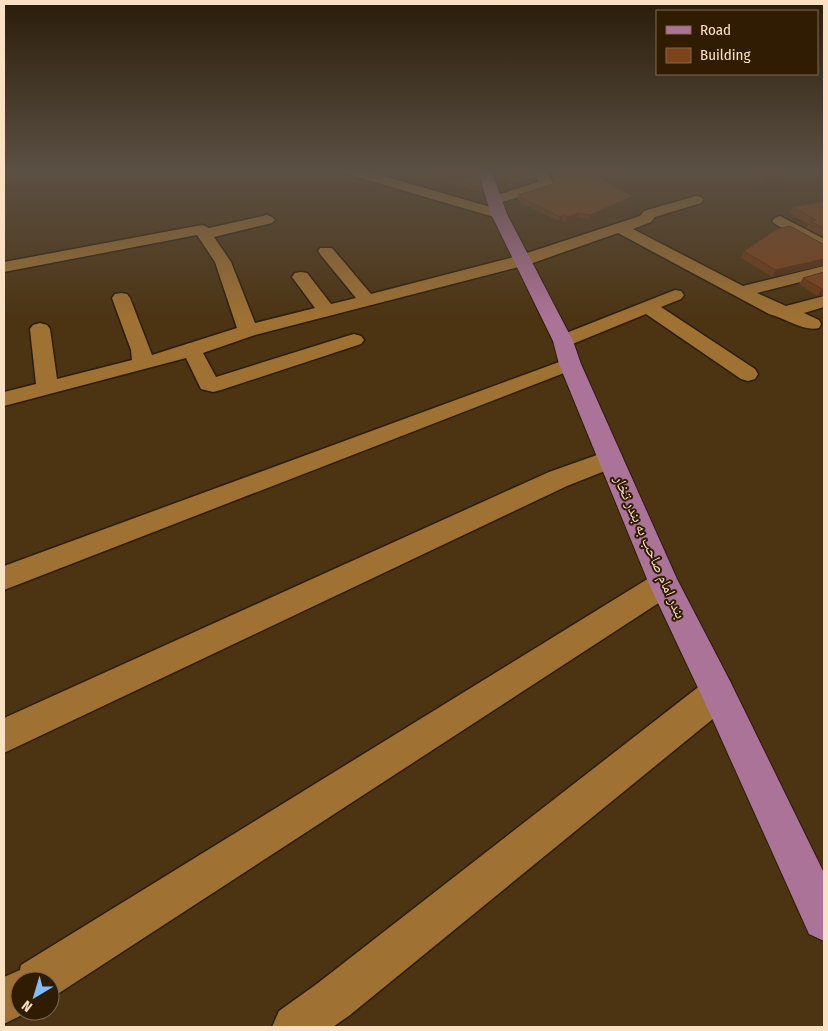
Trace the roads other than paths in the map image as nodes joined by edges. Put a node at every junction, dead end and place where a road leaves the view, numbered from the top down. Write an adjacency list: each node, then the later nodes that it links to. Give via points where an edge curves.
1 (267, 220): 6 (street)
2 (504, 220): 9 (main road, بندر امام صاحب به بندر تخار)
3 (643, 220): 5 (street)
4 (780, 221): 7 (street)
5 (620, 228): 9 (street); 13 (street)
6 (204, 234): 10 (street, via 202,230); 23 (street, via 223,262)
7 (824, 245)
8 (326, 251): 16 (street)
9 (524, 260): 16 (street); 26 (main road, بندر امام صاحب به بندر تخار)
10 (4, 267)
11 (824, 271): 13 (street)
12 (301, 277): 19 (street)
13 (742, 291): 20 (street, via 776,310)
14 (675, 296): 18 (street)
15 (121, 298): 27 (street, via 141,350)
16 (367, 300): 19 (street)
17 (824, 301): 20 (street)
18 (648, 306): 26 (street); 28 (street)
19 (327, 311): 23 (street)
20 (787, 312): 21 (street)
21 (812, 324)
22 (40, 328): 29 (street)
23 (248, 331): 25 (street)
24 (354, 340): 25 (street, via 213,386)
25 (192, 350): 27 (street)
26 (566, 352): 31 (main road, بندر امام صاحب به بندر تخار); 32 (street)
27 (143, 364): 29 (street)
28 (748, 374)
29 (47, 387): 30 (street)
30 (4, 399)
31 (611, 459): 33 (main road, بندر امام صاحب به بندر تخار); 35 (street, via 558,479)
32 (4, 578)
33 (664, 584): 34 (main road, بندر امام صاحب به بندر تخار); 37 (street)
34 (718, 693): 36 (main road, بندر امام صاحب به بندر تخار); 38 (street)
35 (4, 736)
36 (824, 919)
37 (53, 971)
38 (295, 1027)

